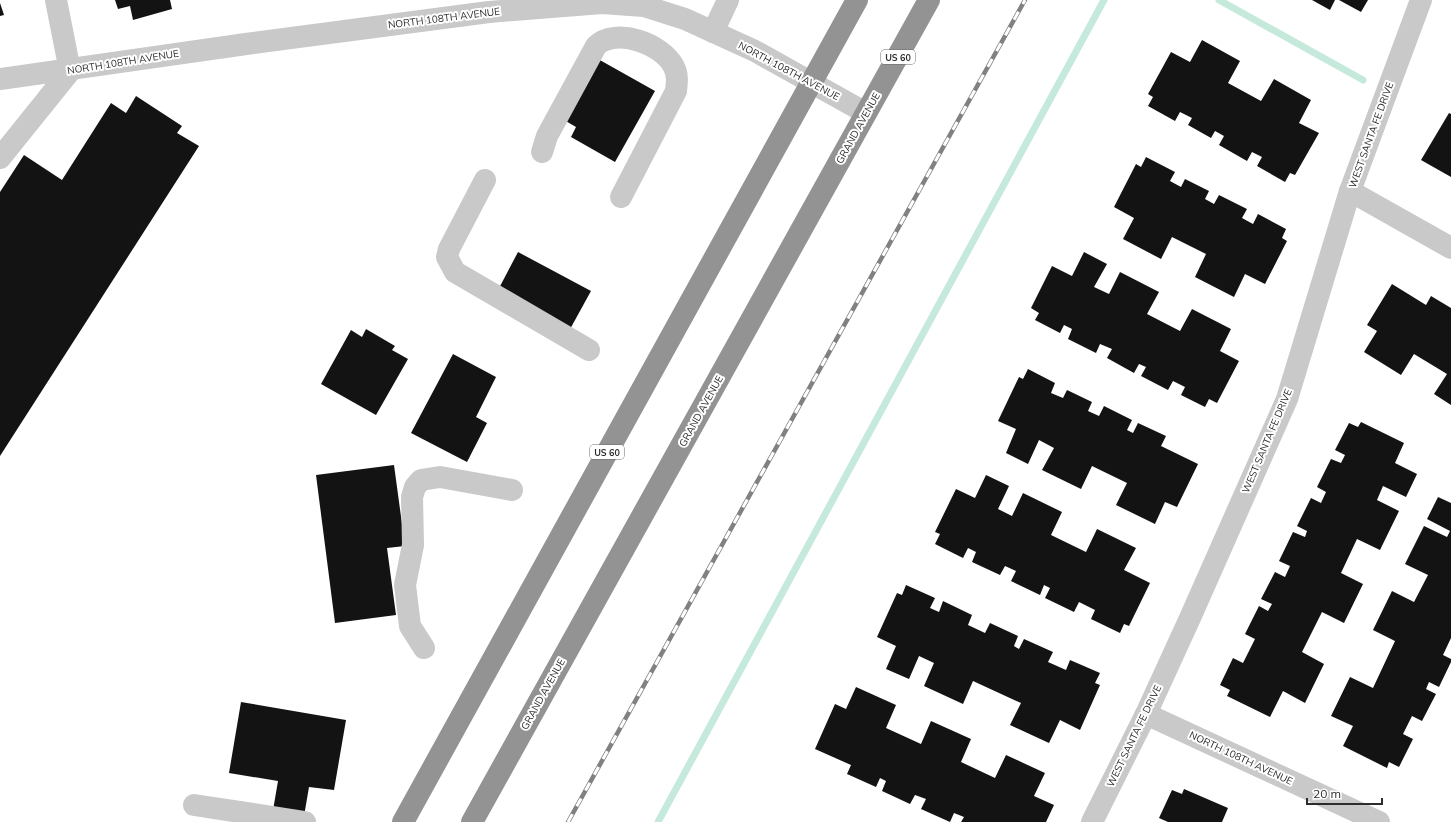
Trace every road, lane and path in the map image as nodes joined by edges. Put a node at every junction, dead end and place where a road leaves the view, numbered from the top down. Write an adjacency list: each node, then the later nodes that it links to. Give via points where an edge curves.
1 (56, 0): 8 (street)
2 (728, 0): 7 (street)
3 (858, 0): 10 (highway, US 60)
4 (929, 0): 11 (highway, GRAND AVENUE / US 60)
5 (1420, 0): 15 (street, WEST SANTA FE DRIVE)
6 (509, 5): 7 (street, NORTH 108TH AVENUE, via 602,3 644,6); 8 (street, NORTH 108TH AVENUE)
7 (713, 32): 10 (street, NORTH 108TH AVENUE)
8 (70, 71): 9 (street, NORTH 108TH AVENUE); 13 (street)
9 (0, 79)
10 (812, 82): 11 (street, NORTH 108TH AVENUE); 24 (highway, US 60)
11 (866, 113): 25 (highway, GRAND AVENUE / US 60)
12 (542, 152): 16 (street, via 547,136 596,46 610,38 624,38 654,48 664,54 674,66 678,77 676,91)
13 (0, 158)
14 (485, 180): 18 (street, via 452,240 448,257 452,268 462,277)
15 (1350, 191): 17 (street); 21 (street, WEST SANTA FE DRIVE, via 1286,399)
16 (621, 197)
17 (1451, 248)
18 (589, 350)
19 (512, 490): 20 (street, via 440,477 421,480 415,487 412,497 413,545 406,585 410,626)
20 (424, 648)
21 (1146, 714): 26 (street, WEST SANTA FE DRIVE); 27 (street, NORTH 108TH AVENUE)
22 (194, 805): 23 (street)
23 (305, 822)
24 (403, 822)
25 (472, 822)
26 (1092, 822)
27 (1379, 822)

